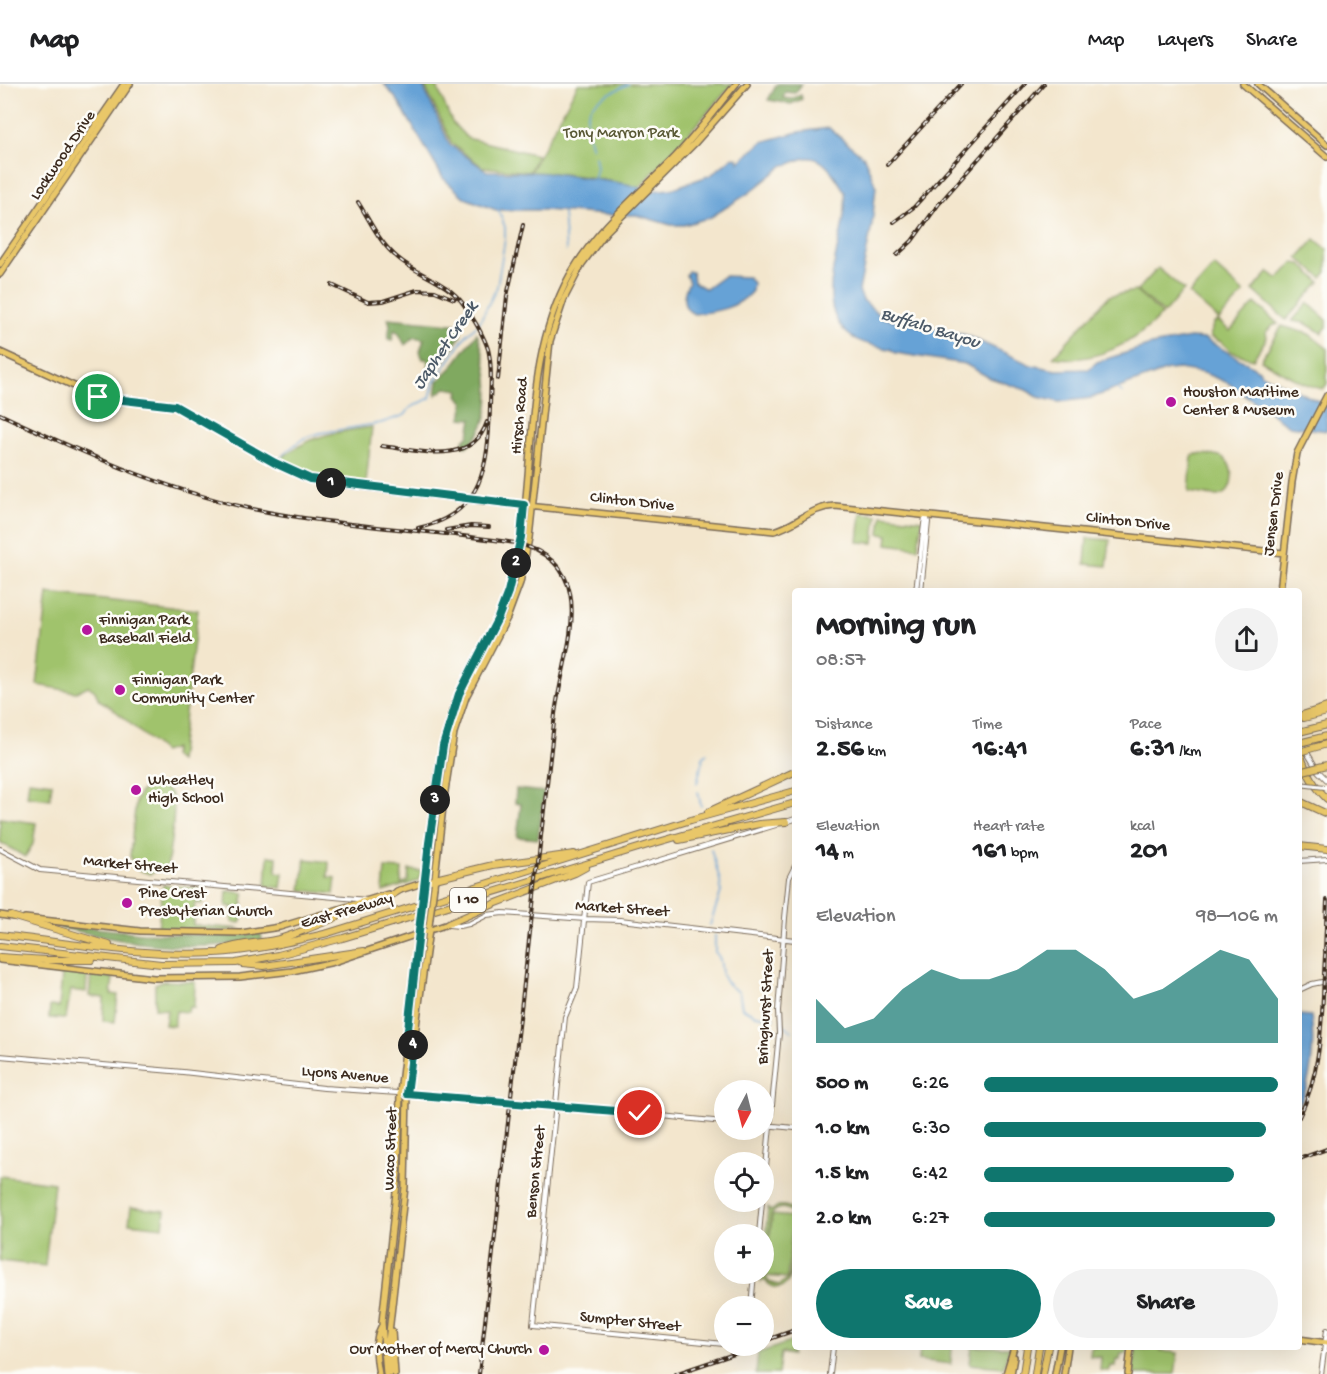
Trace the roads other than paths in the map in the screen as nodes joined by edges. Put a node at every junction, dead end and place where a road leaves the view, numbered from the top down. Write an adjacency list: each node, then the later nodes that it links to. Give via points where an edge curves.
1 (124, 84): 7 (main road, Lockwood Drive)
2 (130, 84): 7 (main road, Lockwood Drive)
3 (736, 84): 6 (main road); 9 (main road)
4 (1243, 84): 10 (main road)
5 (1258, 84): 8 (main road)
6 (743, 86): 9 (main road, via 714,123)
7 (92, 133): 12 (main road, Lockwood Drive)
8 (1327, 145)
9 (679, 156): 11 (main road, Hirsch Road, via 605,226)
10 (1327, 157)
11 (591, 247): 15 (main road, Hirsch Road, via 563,289 545,340); 16 (main road, Hirsch Road, via 564,298 550,340)
12 (1, 269)
13 (0, 352): 15 (main road, Clinton Drive, via 98,397 175,406 310,479)
14 (1327, 395): 18 (main road, Jensen Drive, via 1297,453)
15 (524, 505): 16 (main road, Clinton Drive); 24 (main road, Hirsch Road, via 508,592)
16 (532, 506): 17 (main road, Clinton Drive, via 774,531 827,506); 25 (main road, Hirsch Road, via 520,584)
17 (925, 515): 18 (main road, Clinton Drive); 19 (street); 20 (street, via 928,522)
18 (1284, 553): 21 (main road, Jensen Drive)
19 (916, 588)
20 (921, 588)
21 (1280, 588)
22 (1327, 707): 26 (highway)
23 (1327, 712): 27 (highway)
24 (452, 713): 60 (main road, Waco Street, via 442,750)
25 (460, 713): 59 (main road, Waco Street, via 449,756)
26 (1302, 717)
27 (1302, 717)
28 (1327, 725): 29 (highway)
29 (1302, 731)
30 (1327, 736): 31 (highway, bridge)
31 (1302, 742)
32 (1327, 744): 34 (highway, bridge)
33 (1302, 748): 39 (street)
34 (1302, 751)
35 (1302, 757): 43 (highway, via 1311,779)
36 (1327, 765): 37 (highway, bridge)
37 (1302, 771)
38 (792, 773): 47 (highway)
39 (1327, 780)
40 (1302, 784): 41 (street, bridge)
41 (1326, 787)
42 (792, 792): 47 (highway, East Freeway / I 10)
43 (1327, 799)
44 (792, 804): 50 (highway, East Freeway / I 10)
45 (1302, 804): 46 (highway)
46 (1325, 813)
47 (691, 820): 52 (highway, East Freeway / I 10)
48 (792, 820): 49 (street)
49 (786, 822): 50 (highway); 67 (street, Benson Street, via 588,882)
50 (648, 845): 57 (highway, East Freeway / I 10)
51 (1302, 846): 54 (highway)
52 (604, 848): 59 (highway, via 482,867); 77 (highway, East Freeway / I 10, via 328,933 267,947)
53 (0, 849): 62 (street, Market Street, via 40,870)
54 (1327, 849)
55 (1327, 859): 56 (street)
56 (1302, 861)
57 (592, 863): 68 (highway); 80 (highway, East Freeway / I 10, via 343,938)
58 (792, 872): 72 (street, Bringhurst Street)
59 (434, 882): 60 (main road); 69 (main road, Waco Street, bridge)
60 (424, 885): 61 (main road); 70 (main road, Waco Street, bridge)
61 (400, 890): 63 (main road); 77 (highway, via 299,932)
62 (334, 897): 63 (street, Market Street); 64 (street)
63 (368, 900): 64 (main road)
64 (340, 909): 66 (main road, via 266,930 230,934 124,930)
65 (0, 915): 66 (main road)
66 (10, 916): 75 (highway)
67 (585, 920): 68 (street, Market Street, via 495,913 469,924); 72 (street, Market Street, via 620,920); 87 (street, Benson Street, via 577,988 566,1017)
68 (448, 924): 69 (main road)
69 (429, 928): 70 (main road); 83 (main road, Waco Street, via 423,983)
70 (418, 934): 76 (main road); 83 (main road, Waco Street)
71 (0, 935): 75 (highway, East Freeway / I 10)
72 (783, 939): 73 (street, Market Street); 85 (street, Bringhurst Street)
73 (792, 940)
74 (0, 946): 79 (highway, East Freeway / I 10)
75 (122, 949): 77 (highway, East Freeway / I 10)
76 (364, 951): 78 (main road, via 314,967 213,979 138,977); 80 (highway, via 264,966)
77 (216, 953)
78 (0, 958): 79 (highway)
79 (117, 960): 80 (highway, East Freeway / I 10)
80 (236, 963)
81 (1327, 981): 82 (street)
82 (1302, 989)
83 (410, 1039): 86 (main road, Waco Street)
84 (0, 1056): 86 (street, Lyons Avenue)
85 (774, 1085)
86 (404, 1093): 87 (street, Lyons Avenue); 91 (main road, Waco Street); 92 (main road, Waco Street, via 405,1187)
87 (556, 1105): 88 (street, Lyons Avenue); 93 (street, Benson Street)
88 (714, 1121)
89 (774, 1126): 90 (street)
90 (792, 1128)
91 (382, 1325): 107 (main road, via 378,1334); 108 (main road, Waco Street)
92 (390, 1325): 109 (main road, Waco Street); 110 (main road)
93 (533, 1325): 96 (street, Sumpter Street)
94 (1327, 1330): 97 (street)
95 (1302, 1339): 97 (main road)
96 (714, 1343)
97 (1326, 1343): 118 (street)
98 (833, 1350): 111 (street)
99 (1014, 1350): 106 (main road)
100 (1027, 1350): 112 (highway)
101 (1039, 1350): 113 (highway)
102 (1047, 1350): 114 (highway)
103 (1059, 1350): 115 (main road)
104 (1068, 1350): 116 (main road)
105 (1131, 1350): 117 (main road)
106 (1008, 1373)
107 (379, 1374)
108 (386, 1374)
109 (390, 1374)
110 (395, 1374)
111 (830, 1374)
112 (1023, 1374)
113 (1035, 1374)
114 (1043, 1374)
115 (1055, 1374)
116 (1064, 1374)
117 (1128, 1374)
118 (1321, 1374)

